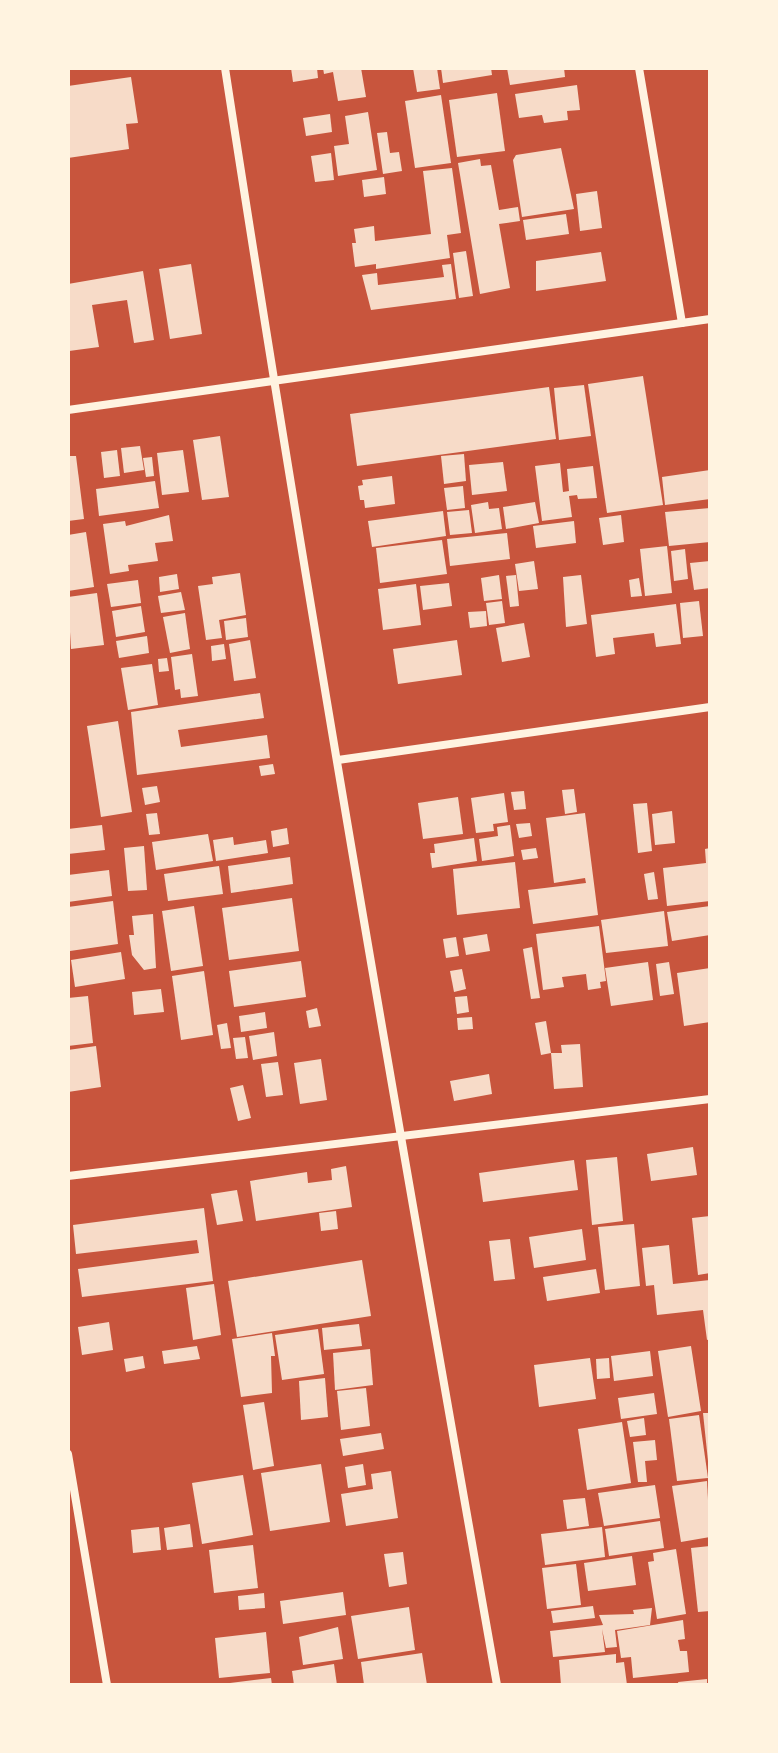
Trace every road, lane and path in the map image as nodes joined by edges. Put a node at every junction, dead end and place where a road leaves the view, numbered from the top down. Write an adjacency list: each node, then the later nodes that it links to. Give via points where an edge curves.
1 (225, 68): 5 (street)
2 (639, 68): 4 (street)
3 (710, 319): 4 (street)
4 (682, 323): 5 (street)
5 (273, 380): 6 (street); 8 (street)
6 (68, 410)
7 (710, 707): 8 (street)
8 (338, 760): 10 (street)
9 (710, 1099): 10 (street)
10 (400, 1136): 11 (street); 14 (street)
11 (68, 1176)
12 (68, 1454): 13 (street)
13 (107, 1685)
14 (497, 1685)

